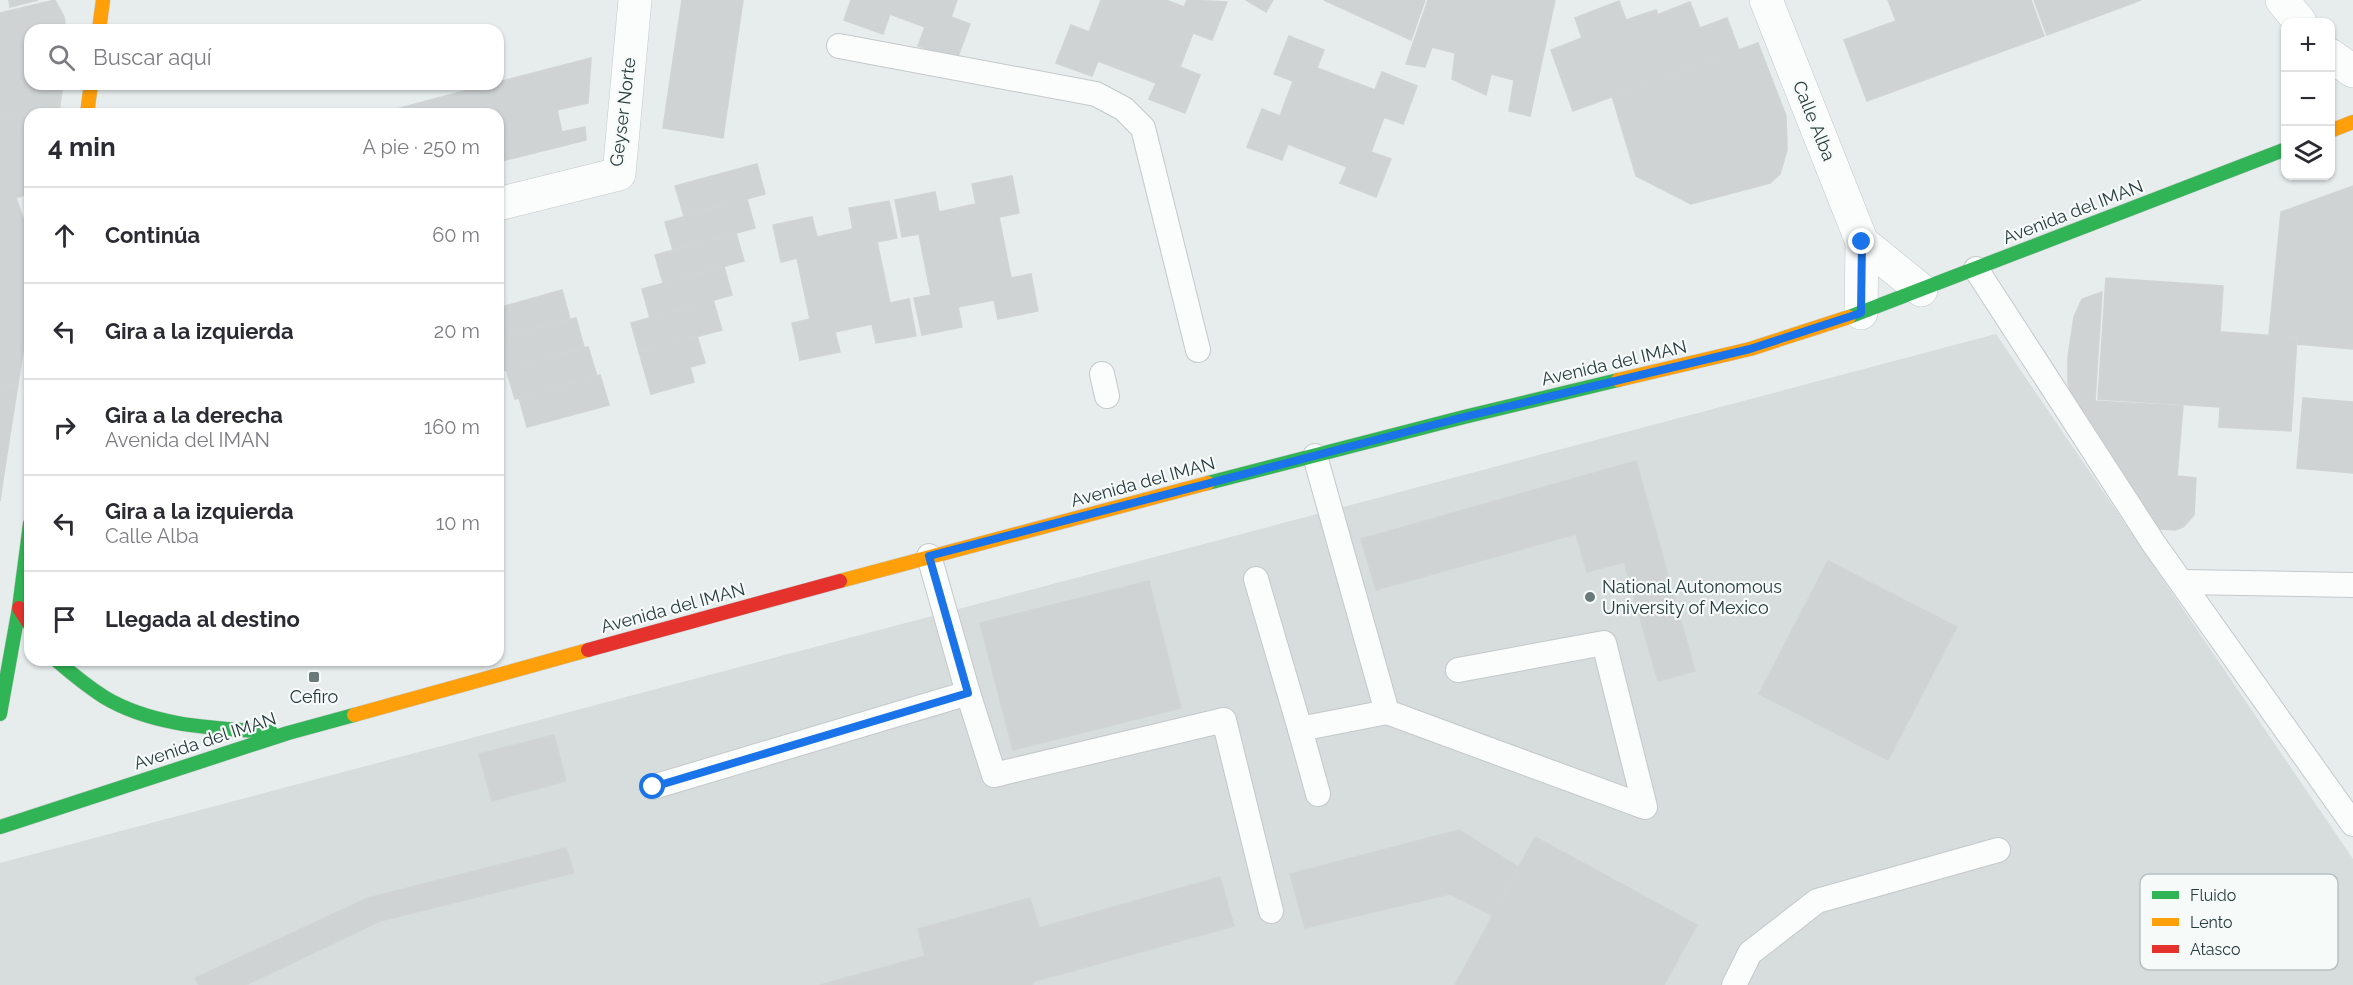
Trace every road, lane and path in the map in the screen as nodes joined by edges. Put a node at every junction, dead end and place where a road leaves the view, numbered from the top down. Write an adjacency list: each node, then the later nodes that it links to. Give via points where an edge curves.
1 (103, 0): 6 (main road)
2 (635, 0): 15 (street, Geyser Norte, via 619,174)
3 (1766, 0): 16 (street, Calle Alba)
4 (2282, 0): 5 (street)
5 (2297, 18)
6 (100, 24)
7 (839, 46): 20 (lane, via 1096,94 1124,109 1143,128)
8 (2335, 57): 9 (street)
9 (2353, 70)
10 (90, 90): 11 (main road)
11 (88, 108)
12 (2353, 122): 13 (main road)
13 (2335, 129)
14 (2281, 151): 17 (main road, Avenida del IMAN)
15 (504, 203)
16 (1862, 242): 18 (street, Calle Alba); 19 (street, Calle Alba)
17 (1976, 269): 18 (main road, Avenida del IMAN); 25 (lane, via 2154,544)
18 (1921, 290): 19 (main road, Avenida del IMAN)
19 (1861, 313): 21 (main road, Avenida del IMAN, via 1750,349)
20 (1198, 350)
21 (1315, 456): 22 (main road, Avenida del IMAN); 32 (lane)
22 (929, 556): 31 (lane); 35 (main road, Avenida del IMAN)
23 (24, 570): 27 (main road)
24 (1256, 579): 34 (lane)
25 (2183, 582): 26 (lane); 38 (lane)
26 (2353, 585)
27 (19, 608): 28 (main road); 33 (main road)
28 (24, 616)
29 (62, 666): 35 (main road, via 116,705 152,718)
30 (1458, 670): 32 (lane, via 1604,643 1646,807)
31 (968, 693): 36 (lane); 41 (lane, via 994,775 1224,720)
32 (1387, 712): 34 (lane)
33 (0, 714)
34 (1300, 729): 37 (lane)
35 (288, 733): 39 (main road, Avenida del IMAN)
36 (653, 787)
37 (1318, 794)
38 (2351, 818)
39 (0, 827)
40 (1998, 850): 42 (lane, via 1817,902 1750,953)
41 (1271, 911)
42 (1734, 985)

